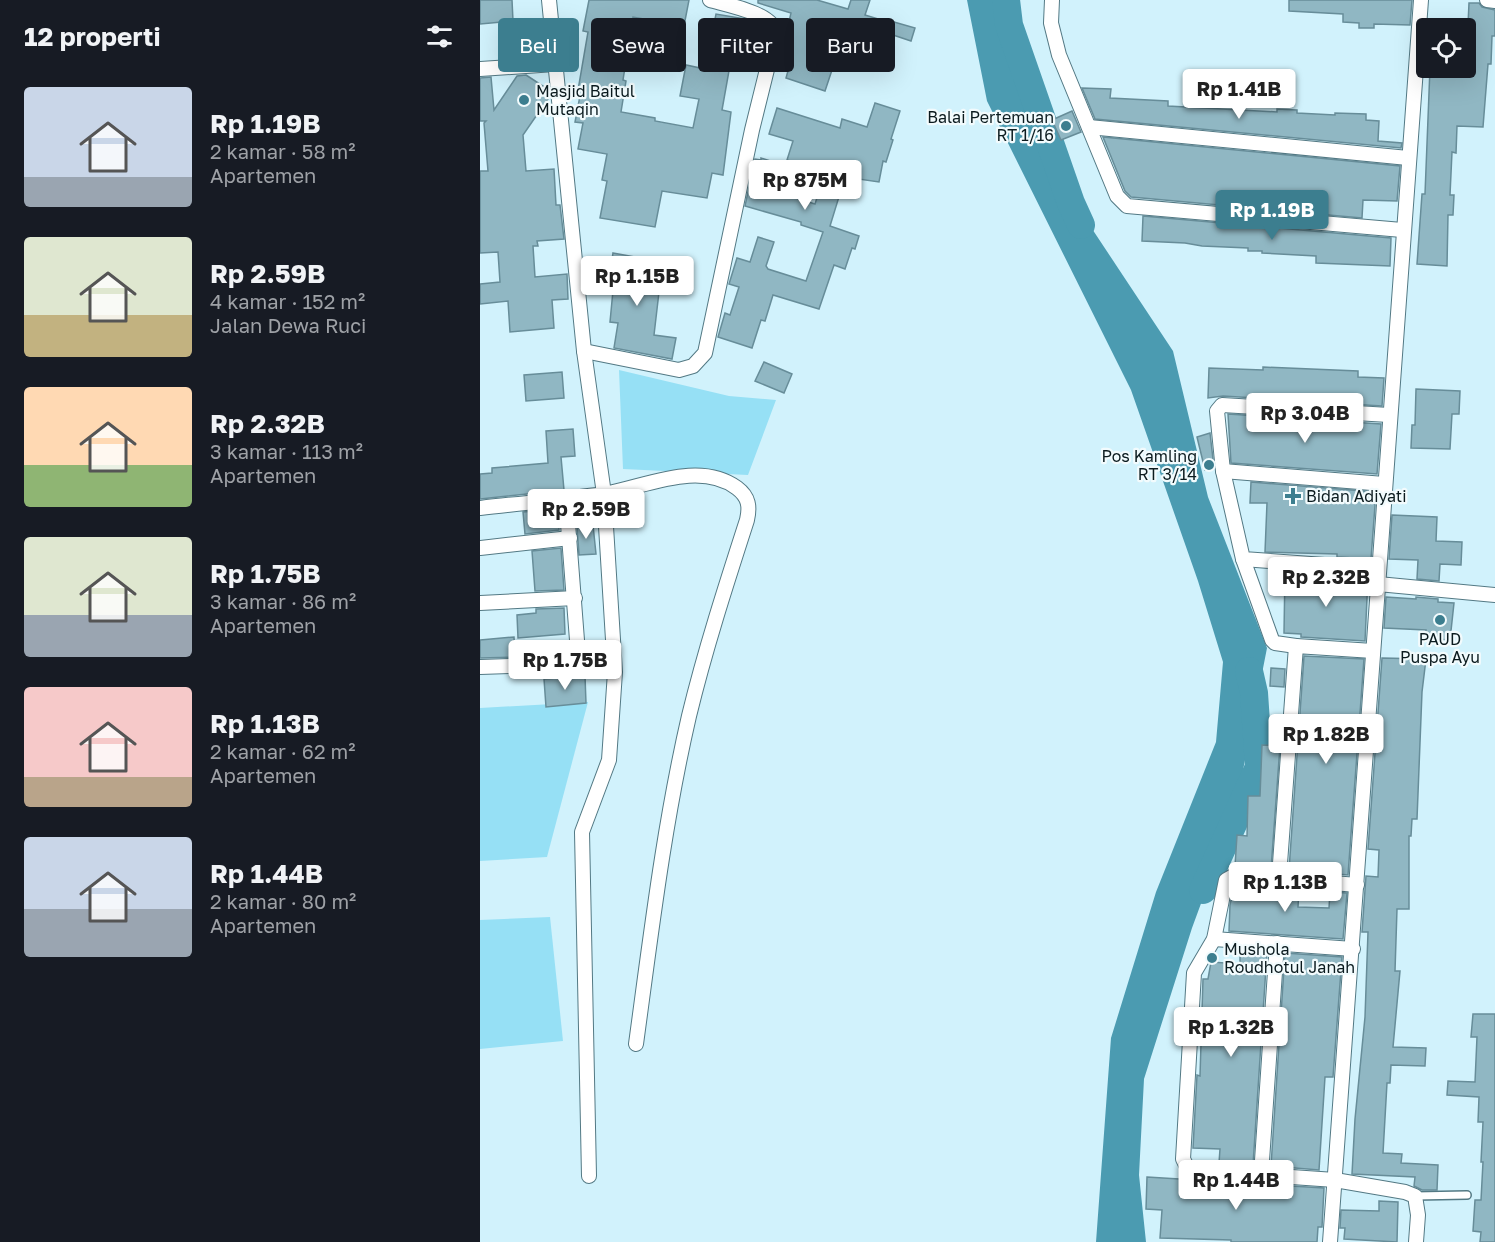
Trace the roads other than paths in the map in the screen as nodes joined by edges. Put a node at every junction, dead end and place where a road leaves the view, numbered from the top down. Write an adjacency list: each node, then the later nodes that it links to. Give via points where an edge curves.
1 (549, 0): 7 (street)
2 (710, 0): 14 (street, via 767,19 776,33 705,353 693,366 679,370)
3 (1052, 0): 11 (street, via 1051,23 1059,55)
4 (1421, 0): 12 (street)
5 (1487, 0): 6 (street)
6 (1495, 1)
7 (551, 18)
8 (498, 68): 9 (street)
9 (480, 69)
10 (556, 72): 14 (street)
11 (1089, 127): 12 (street); 13 (street, via 1117,196 1127,206)
12 (1408, 158): 13 (street)
13 (1402, 230): 15 (street)
14 (584, 351): 18 (street)
15 (1389, 415): 16 (street, via 1222,405 1217,416); 17 (street)
16 (1223, 471): 17 (street); 23 (street)
17 (1384, 484): 24 (street)
18 (604, 494): 19 (street); 37 (street, via 702,475 736,487 747,498 749,510 689,718 663,846); 39 (street, via 615,672 609,760 582,832)
19 (566, 498): 20 (street); 21 (street)
20 (480, 508)
21 (570, 538): 22 (street); 27 (street)
22 (480, 548)
23 (1243, 559): 24 (street); 29 (street, via 1272,639)
24 (1379, 569): 25 (street)
25 (1378, 584): 26 (street); 30 (street)
26 (1495, 595)
27 (575, 598): 28 (street); 31 (street, via 578,653 570,664)
28 (480, 603)
29 (1296, 646): 30 (street); 32 (street)
30 (1373, 651): 33 (street)
31 (480, 667)
32 (1279, 878): 33 (street); 34 (street, via 1230,876 1224,886)
33 (1357, 885): 36 (street)
34 (1214, 939): 35 (street); 38 (street, via 1194,973 1183,1159 1188,1169)
35 (1277, 943): 36 (street); 38 (street)
36 (1353, 949): 40 (street)
37 (636, 1044)
38 (1261, 1175): 40 (street)
39 (589, 1176)
40 (1335, 1180): 42 (street); 43 (street)
41 (1467, 1195): 42 (lane)
42 (1415, 1197): 44 (street)
43 (1330, 1242)
44 (1416, 1242)

